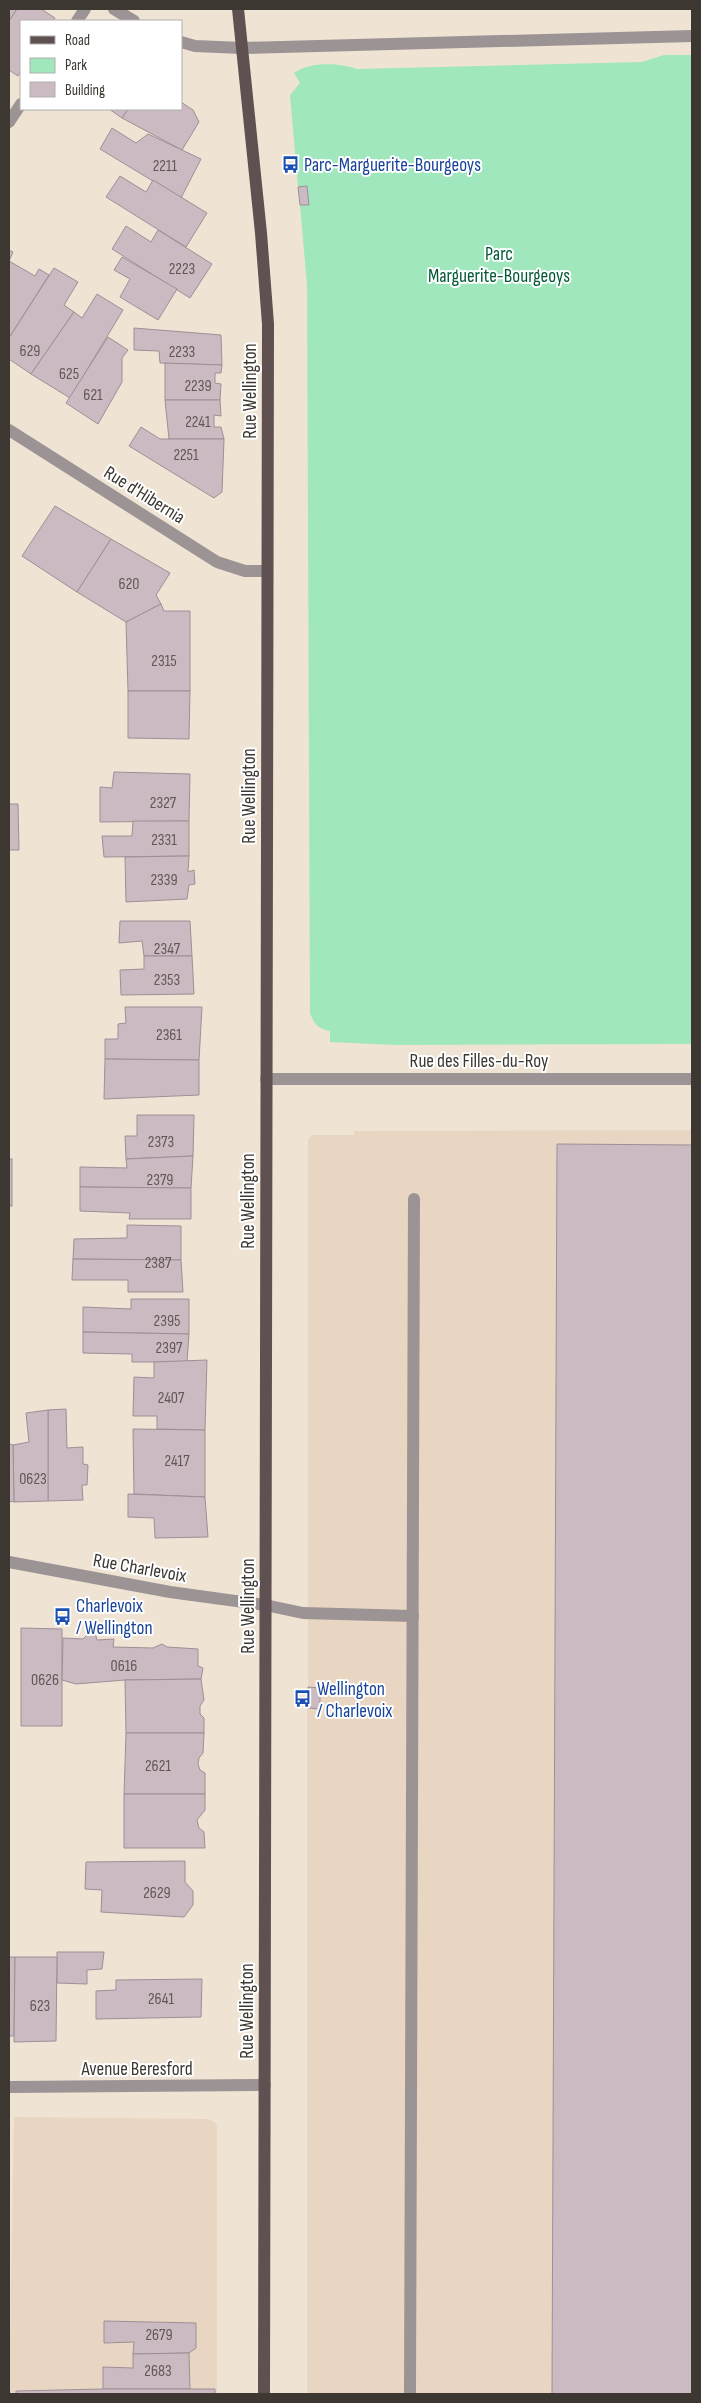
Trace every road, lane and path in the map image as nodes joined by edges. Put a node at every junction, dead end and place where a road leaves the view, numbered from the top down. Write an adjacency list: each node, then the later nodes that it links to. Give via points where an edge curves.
1 (85, 9): 4 (street)
2 (114, 9): 5 (street)
3 (238, 9): 8 (main road, Rue Wellington)
4 (78, 20)
5 (132, 20)
6 (692, 36): 8 (street)
7 (182, 42): 8 (street)
8 (242, 48): 12 (main road, Rue Wellington, via 268,324)
9 (20, 106): 10 (street)
10 (9, 122)
11 (9, 430): 12 (street, Rue d'Hibernia, via 217,562 245,571)
12 (267, 571): 13 (main road, Rue Wellington)
13 (266, 1079): 14 (street, Rue des Filles-du-Roy); 17 (main road, Rue Wellington)
14 (692, 1079)
15 (414, 1199): 18 (street)
16 (9, 1562): 17 (street, Rue Charlevoix, via 170,1592)
17 (265, 1605): 18 (street, Rue Charlevoix, via 303,1613); 19 (main road, Rue Wellington)
18 (413, 1616): 22 (street)
19 (265, 2085): 20 (street, Avenue Beresford); 21 (main road, Rue Wellington)
20 (9, 2087)
21 (264, 2394)
22 (410, 2394)

